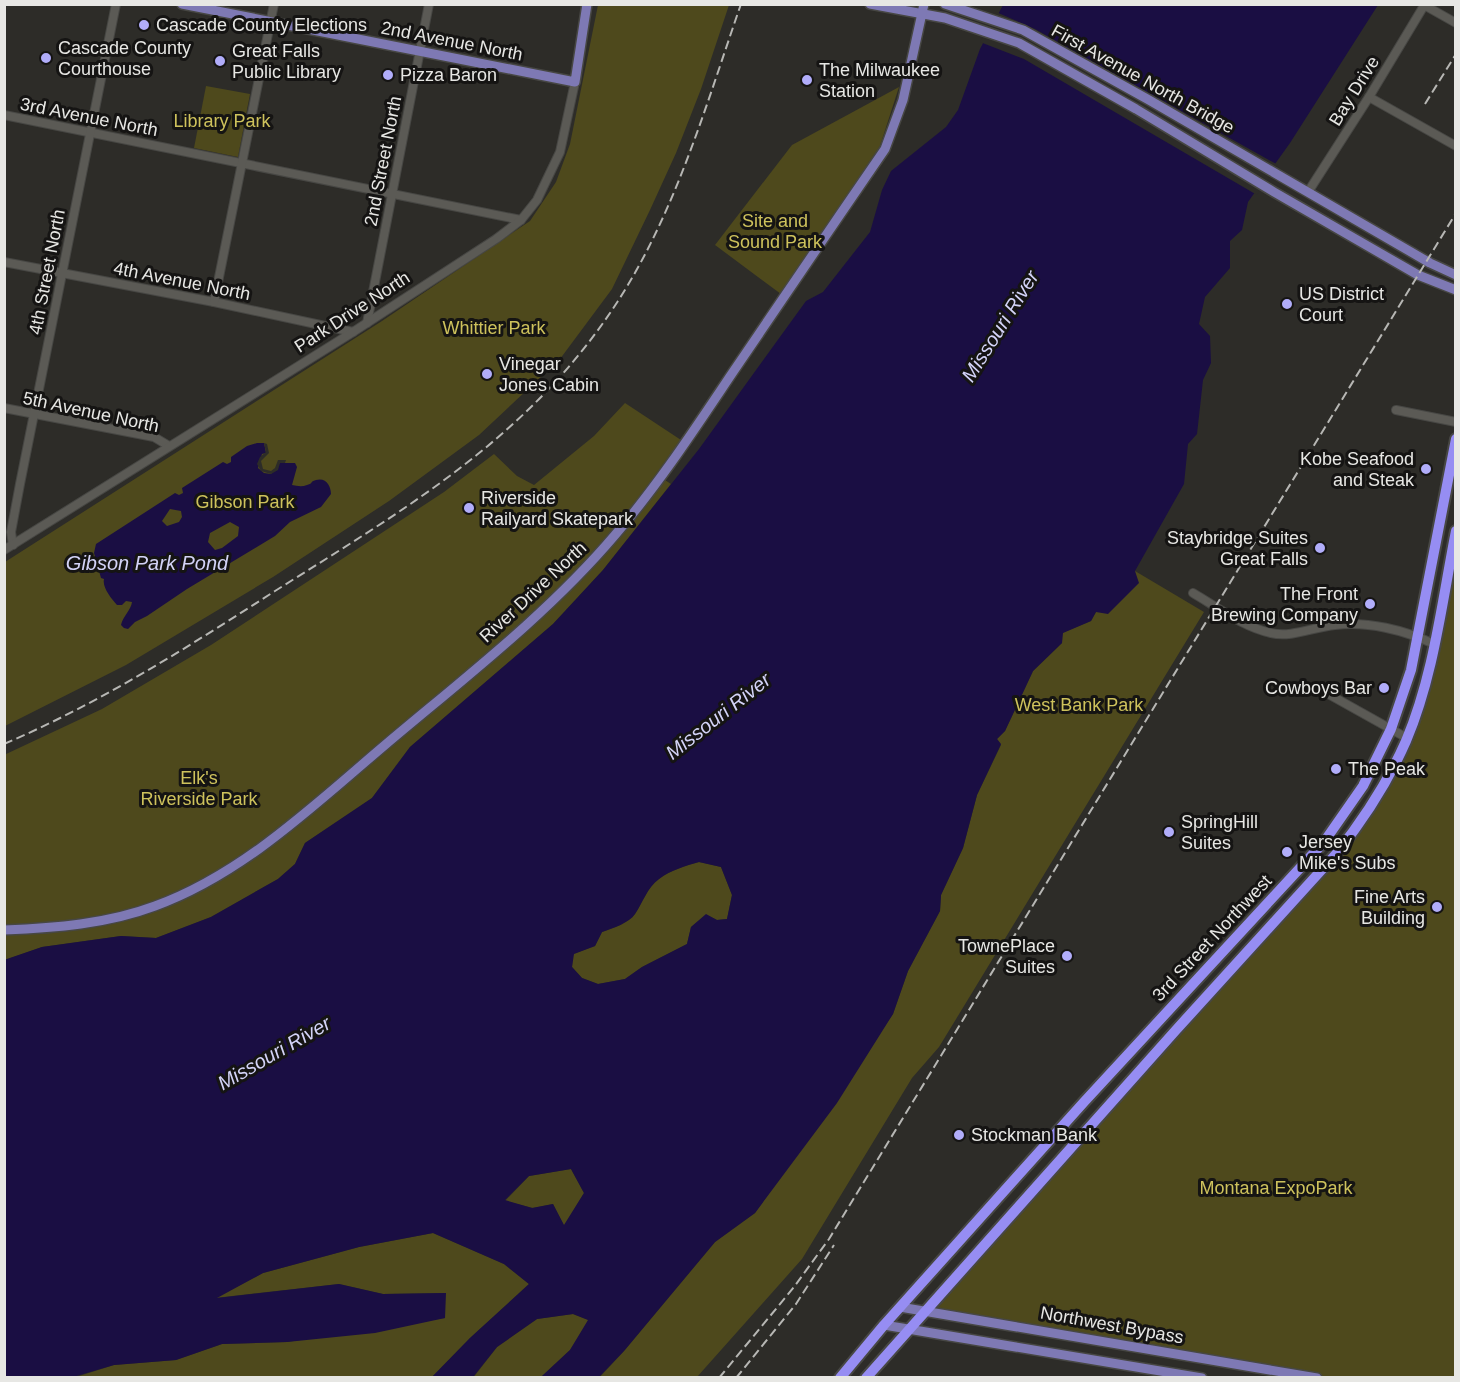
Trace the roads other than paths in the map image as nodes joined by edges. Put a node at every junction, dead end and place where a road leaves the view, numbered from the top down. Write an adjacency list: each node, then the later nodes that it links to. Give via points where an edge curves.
1 (116, 4): 16 (street, 4th Street North)
2 (183, 4): 10 (main road, 2nd Avenue North)
3 (274, 4): 10 (street)
4 (429, 4): 12 (street, 2nd Street North)
5 (587, 4): 13 (main road, Park Drive North)
6 (870, 4): 9 (main road, First Avenue North Bridge)
7 (947, 5): 20 (main road, First Avenue North Bridge, via 1023,30)
8 (1424, 5): 11 (street); 14 (street, Bay Drive)
9 (923, 9): 25 (main road, First Avenue North Bridge, via 1018,43); 46 (main road, River Drive North, via 903,100 885,149 692,433 630,518 581,571 510,638 319,801 222,873 171,900 123,916 66,926)
10 (270, 23): 12 (main road, 2nd Avenue North); 18 (street)
11 (1455, 23)
12 (419, 52): 13 (main road, 2nd Avenue North); 19 (street, 2nd Street North)
13 (574, 82): 21 (street, Park Drive North, via 560,150 537,200)
14 (1369, 97): 17 (street); 20 (street, Bay Drive)
15 (4, 115): 16 (street, 3rd Avenue North)
16 (89, 133): 18 (street, 3rd Avenue North); 23 (street, 4th Street North)
17 (1455, 146)
18 (243, 162): 19 (street, 3rd Avenue North); 28 (street)
19 (392, 192): 21 (street, 3rd Avenue North); 29 (street, 2nd Street North)
20 (1308, 192): 24 (main road, First Avenue North Bridge)
21 (520, 220): 29 (street, Park Drive North)
22 (4, 262): 23 (street, 4th Avenue North)
23 (62, 273): 28 (street, 4th Avenue North); 33 (street, 4th Street North)
24 (1455, 275)
25 (1435, 283): 26 (main road); 27 (main road)
26 (1455, 290)
27 (1455, 298)
28 (214, 302): 30 (street, 4th Avenue North)
29 (367, 323): 30 (street, Park Drive North)
30 (353, 332): 36 (street, Park Drive North)
31 (4, 408): 33 (street, 5th Avenue North)
32 (1396, 410): 34 (street)
33 (34, 414): 36 (street, 5th Avenue North, via 153,437); 38 (street, 4th Street North, via 11,532)
34 (1455, 422)
35 (1455, 439): 41 (highway, 3rd Street Northwest)
36 (170, 446): 38 (street, Park Drive North)
37 (1455, 531): 42 (highway, 3rd Street Northwest)
38 (13, 545): 39 (street, Park Drive North)
39 (4, 550)
40 (1193, 593): 41 (street, via 1273,634 1337,625 1391,628)
41 (1418, 636): 42 (street); 44 (highway, 3rd Street Northwest)
42 (1434, 644): 45 (highway, 3rd Street Northwest)
43 (1330, 695): 44 (street)
44 (1391, 729): 45 (street); 47 (highway, 3rd Street Northwest, via 1363,786 1324,842)
45 (1407, 738): 48 (highway, 3rd Street Northwest, via 1385,784 1336,854)
46 (4, 930)
47 (900, 1307): 48 (main road, Northwest Bypass); 49 (highway, 3rd Street Northwest)
48 (927, 1311): 50 (highway, 3rd Street Northwest); 54 (main road, Northwest Bypass)
49 (884, 1324): 50 (main road, Northwest Bypass); 51 (highway, 3rd Street Northwest)
50 (909, 1330): 52 (highway, 3rd Street Northwest); 53 (main road, Northwest Bypass)
51 (840, 1377)
52 (866, 1377)
53 (1202, 1377)
54 (1317, 1377)

